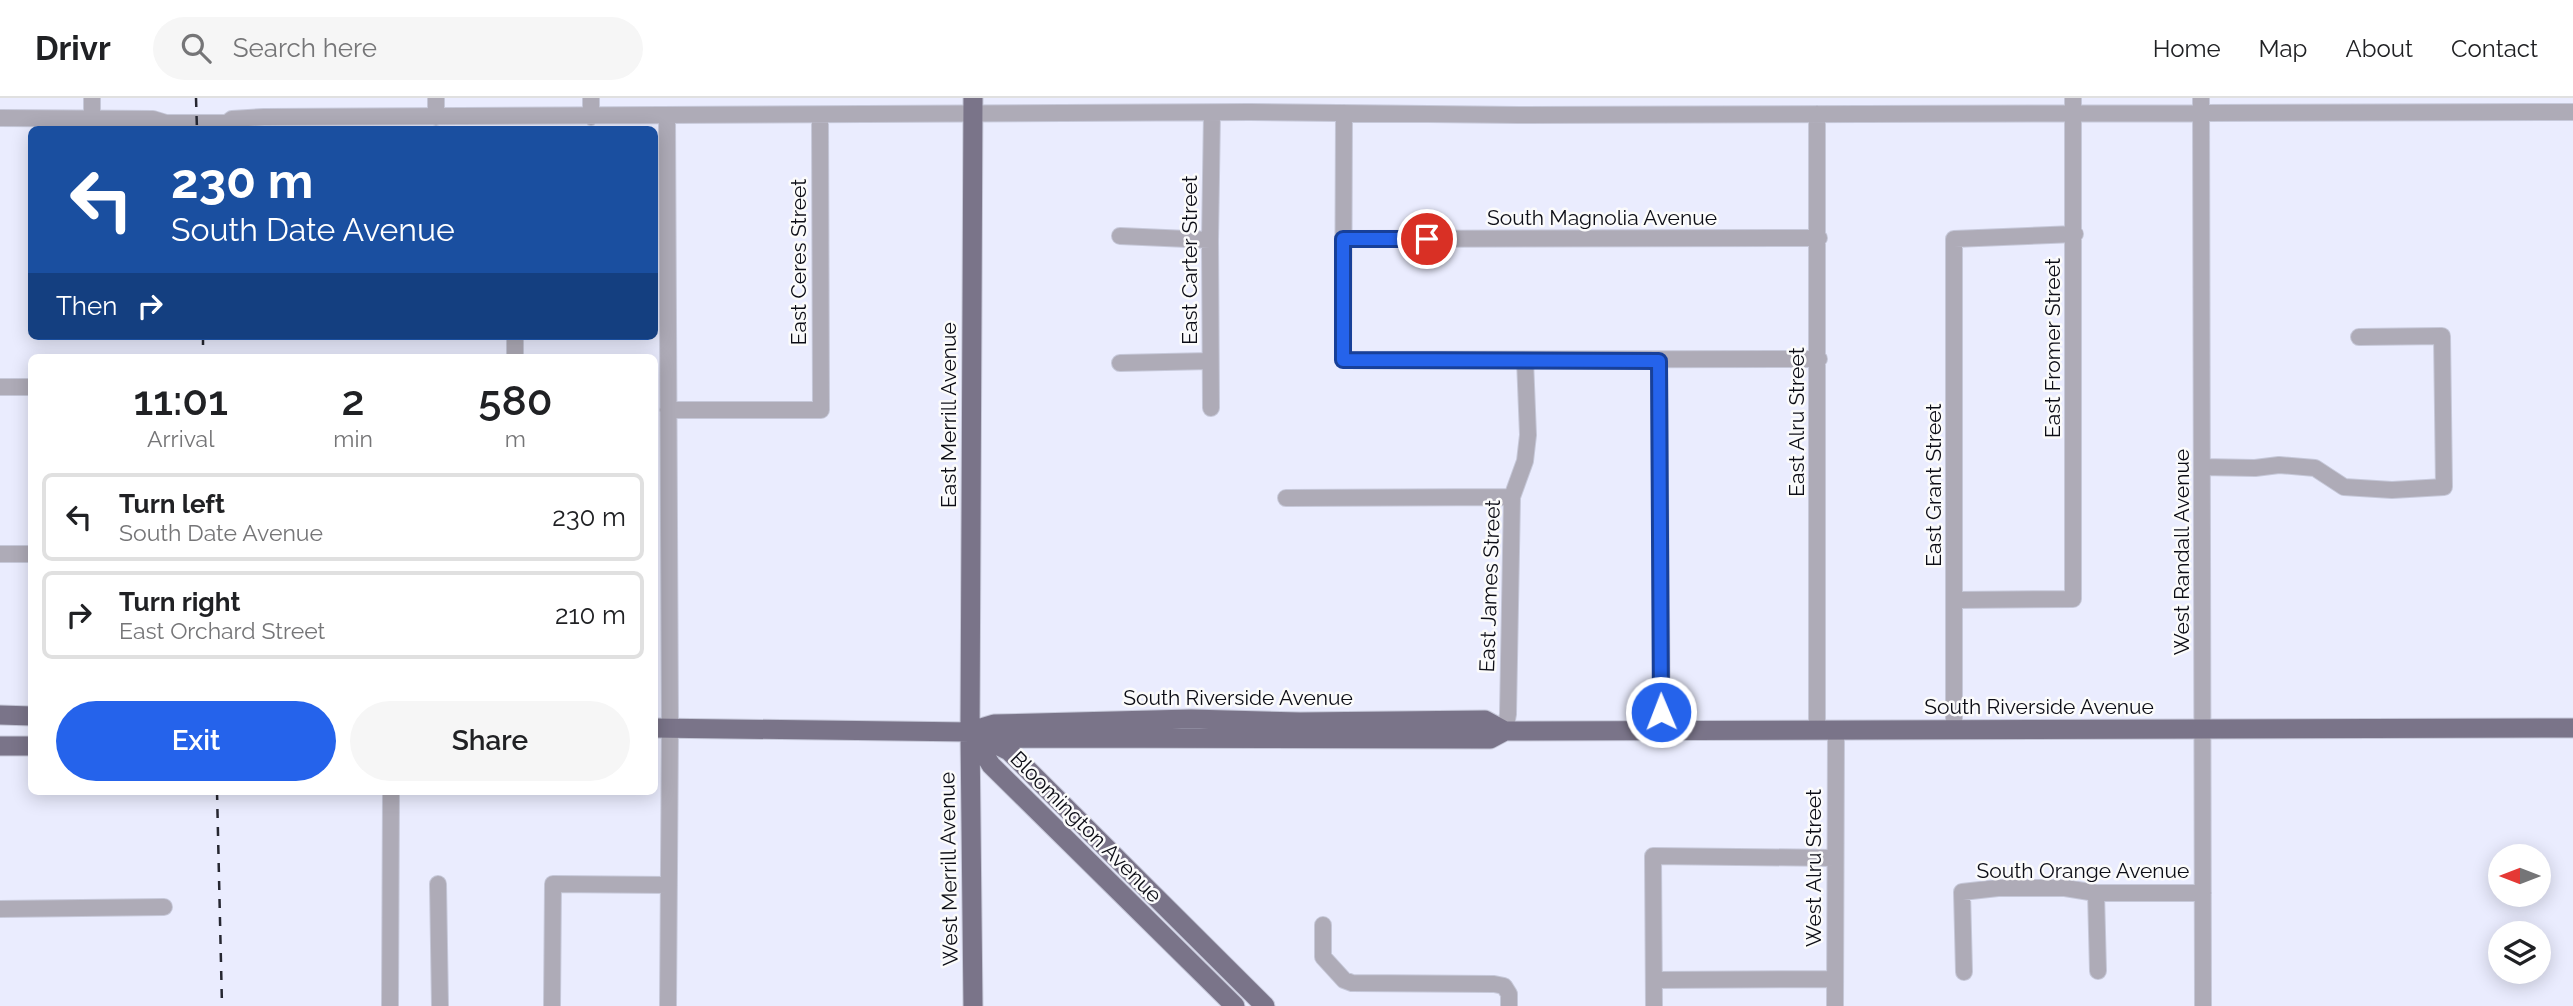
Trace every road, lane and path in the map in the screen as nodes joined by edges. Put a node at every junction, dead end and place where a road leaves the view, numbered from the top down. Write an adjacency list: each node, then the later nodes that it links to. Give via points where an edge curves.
1 (92, 98): 20 (street)
2 (436, 98): 21 (street)
3 (591, 98): 22 (street)
4 (1519, 98): 19 (street)
5 (1118, 105): 8 (street); 15 (street)
6 (1250, 105): 15 (street); 16 (street)
7 (2441, 105): 13 (street); 14 (street, via 2508,113)
8 (973, 106): 18 (street); 55 (main road, East Merrill Avenue)
9 (1383, 106): 16 (street); 19 (street)
10 (1729, 106): 17 (street); 19 (street)
11 (1952, 106): 12 (street); 17 (street)
12 (2074, 106): 13 (street); 26 (street, East Fromer Street)
13 (2201, 106): 41 (street, West Randall Avenue)
14 (2573, 112)
15 (1212, 113): 30 (street, East Carter Street)
16 (1344, 113): 29 (street)
17 (1817, 114): 28 (street, East Alru Street)
18 (820, 115): 23 (street); 40 (street, East Ceres Street, via 821,410)
19 (1519, 115)
20 (92, 117): 21 (street, via 227,123 232,119); 24 (street)
21 (436, 117): 25 (street)
22 (590, 117): 23 (street); 25 (street)
23 (667, 117): 40 (street)
24 (0, 118)
25 (514, 123)
26 (2075, 234): 46 (street, East Grant Street, via 1954,239); 46 (street, East Fromer Street, via 2073,599)
27 (1120, 236): 30 (street)
28 (1819, 238): 29 (street, South Magnolia Avenue); 32 (street, East Alru Street)
29 (1343, 239): 33 (street, via 1343,360)
30 (1210, 240): 35 (street, East Carter Street)
31 (2359, 337): 41 (street, via 2442,336 2444,487 2344,487 2315,468 2279,465)
32 (1819, 359): 34 (street); 54 (street, East Alru Street)
33 (1525, 360): 34 (street); 42 (street, East James Street, via 1528,435)
34 (1659, 361): 56 (street)
35 (1210, 362): 36 (street); 39 (street, East Carter Street)
36 (1120, 363)
37 (0, 387): 38 (street)
38 (28, 387)
39 (1211, 408)
40 (668, 410): 49 (street)
41 (2202, 467): 51 (street, West Randall Avenue)
42 (1512, 497): 43 (street); 53 (street, East James Street)
43 (1286, 498)
44 (0, 554): 45 (street)
45 (28, 554)
46 (1955, 600): 52 (street, East Grant Street)
47 (0, 715): 48 (main road)
48 (28, 716)
49 (662, 728): 55 (main road, South Riverside Avenue); 64 (street)
50 (2573, 728): 51 (main road, South Riverside Avenue)
51 (2204, 729): 52 (main road, South Riverside Avenue); 66 (street, West Randall Avenue)
52 (1954, 730): 54 (main road, South Riverside Avenue)
53 (1505, 731): 55 (main road, South Riverside Avenue, via 1485,720 1191,719 994,724); 56 (main road, South Riverside Avenue); 57 (main road, South Riverside Avenue, via 1490,739)
54 (1827, 731): 56 (main road, South Riverside Avenue); 62 (street, West Alru Street)
55 (970, 732): 57 (main road, South Riverside Avenue, via 995,738); 60 (main road, Bloomington Avenue, via 1009,751); 78 (main road, West Merrill Avenue); 79 (main road, Bloomington Avenue, via 990,765)
56 (1662, 732)
57 (1034, 738): 60 (main road, Bloomington Avenue, via 1028,751)
58 (0, 746): 59 (main road)
59 (28, 746)
60 (1035, 777): 80 (main road, Bloomington Avenue)
61 (391, 795): 74 (street)
62 (1835, 859): 72 (street, West Alru Street); 73 (street, via 1653,856)
63 (438, 884): 75 (street)
64 (669, 886): 76 (street, via 552,884); 77 (street)
65 (2096, 893): 66 (street, South Orange Avenue); 70 (street); 71 (street, South Orange Avenue, via 2065,888 1962,892)
66 (2203, 893): 84 (street, West Randall Avenue)
67 (164, 907): 68 (street)
68 (0, 909)
69 (1323, 925): 81 (street, via 1323,957 1344,980 1494,984 1504,986)
70 (2098, 971)
71 (1964, 972)
72 (1835, 979): 73 (street); 83 (street, West Alru Street)
73 (1654, 980): 82 (street)
74 (390, 1006)
75 (440, 1006)
76 (552, 1006)
77 (668, 1006)
78 (973, 1006)
79 (1235, 1006)
80 (1265, 1006)
81 (1509, 1006)
82 (1654, 1006)
83 (1835, 1006)
84 (2203, 1006)

